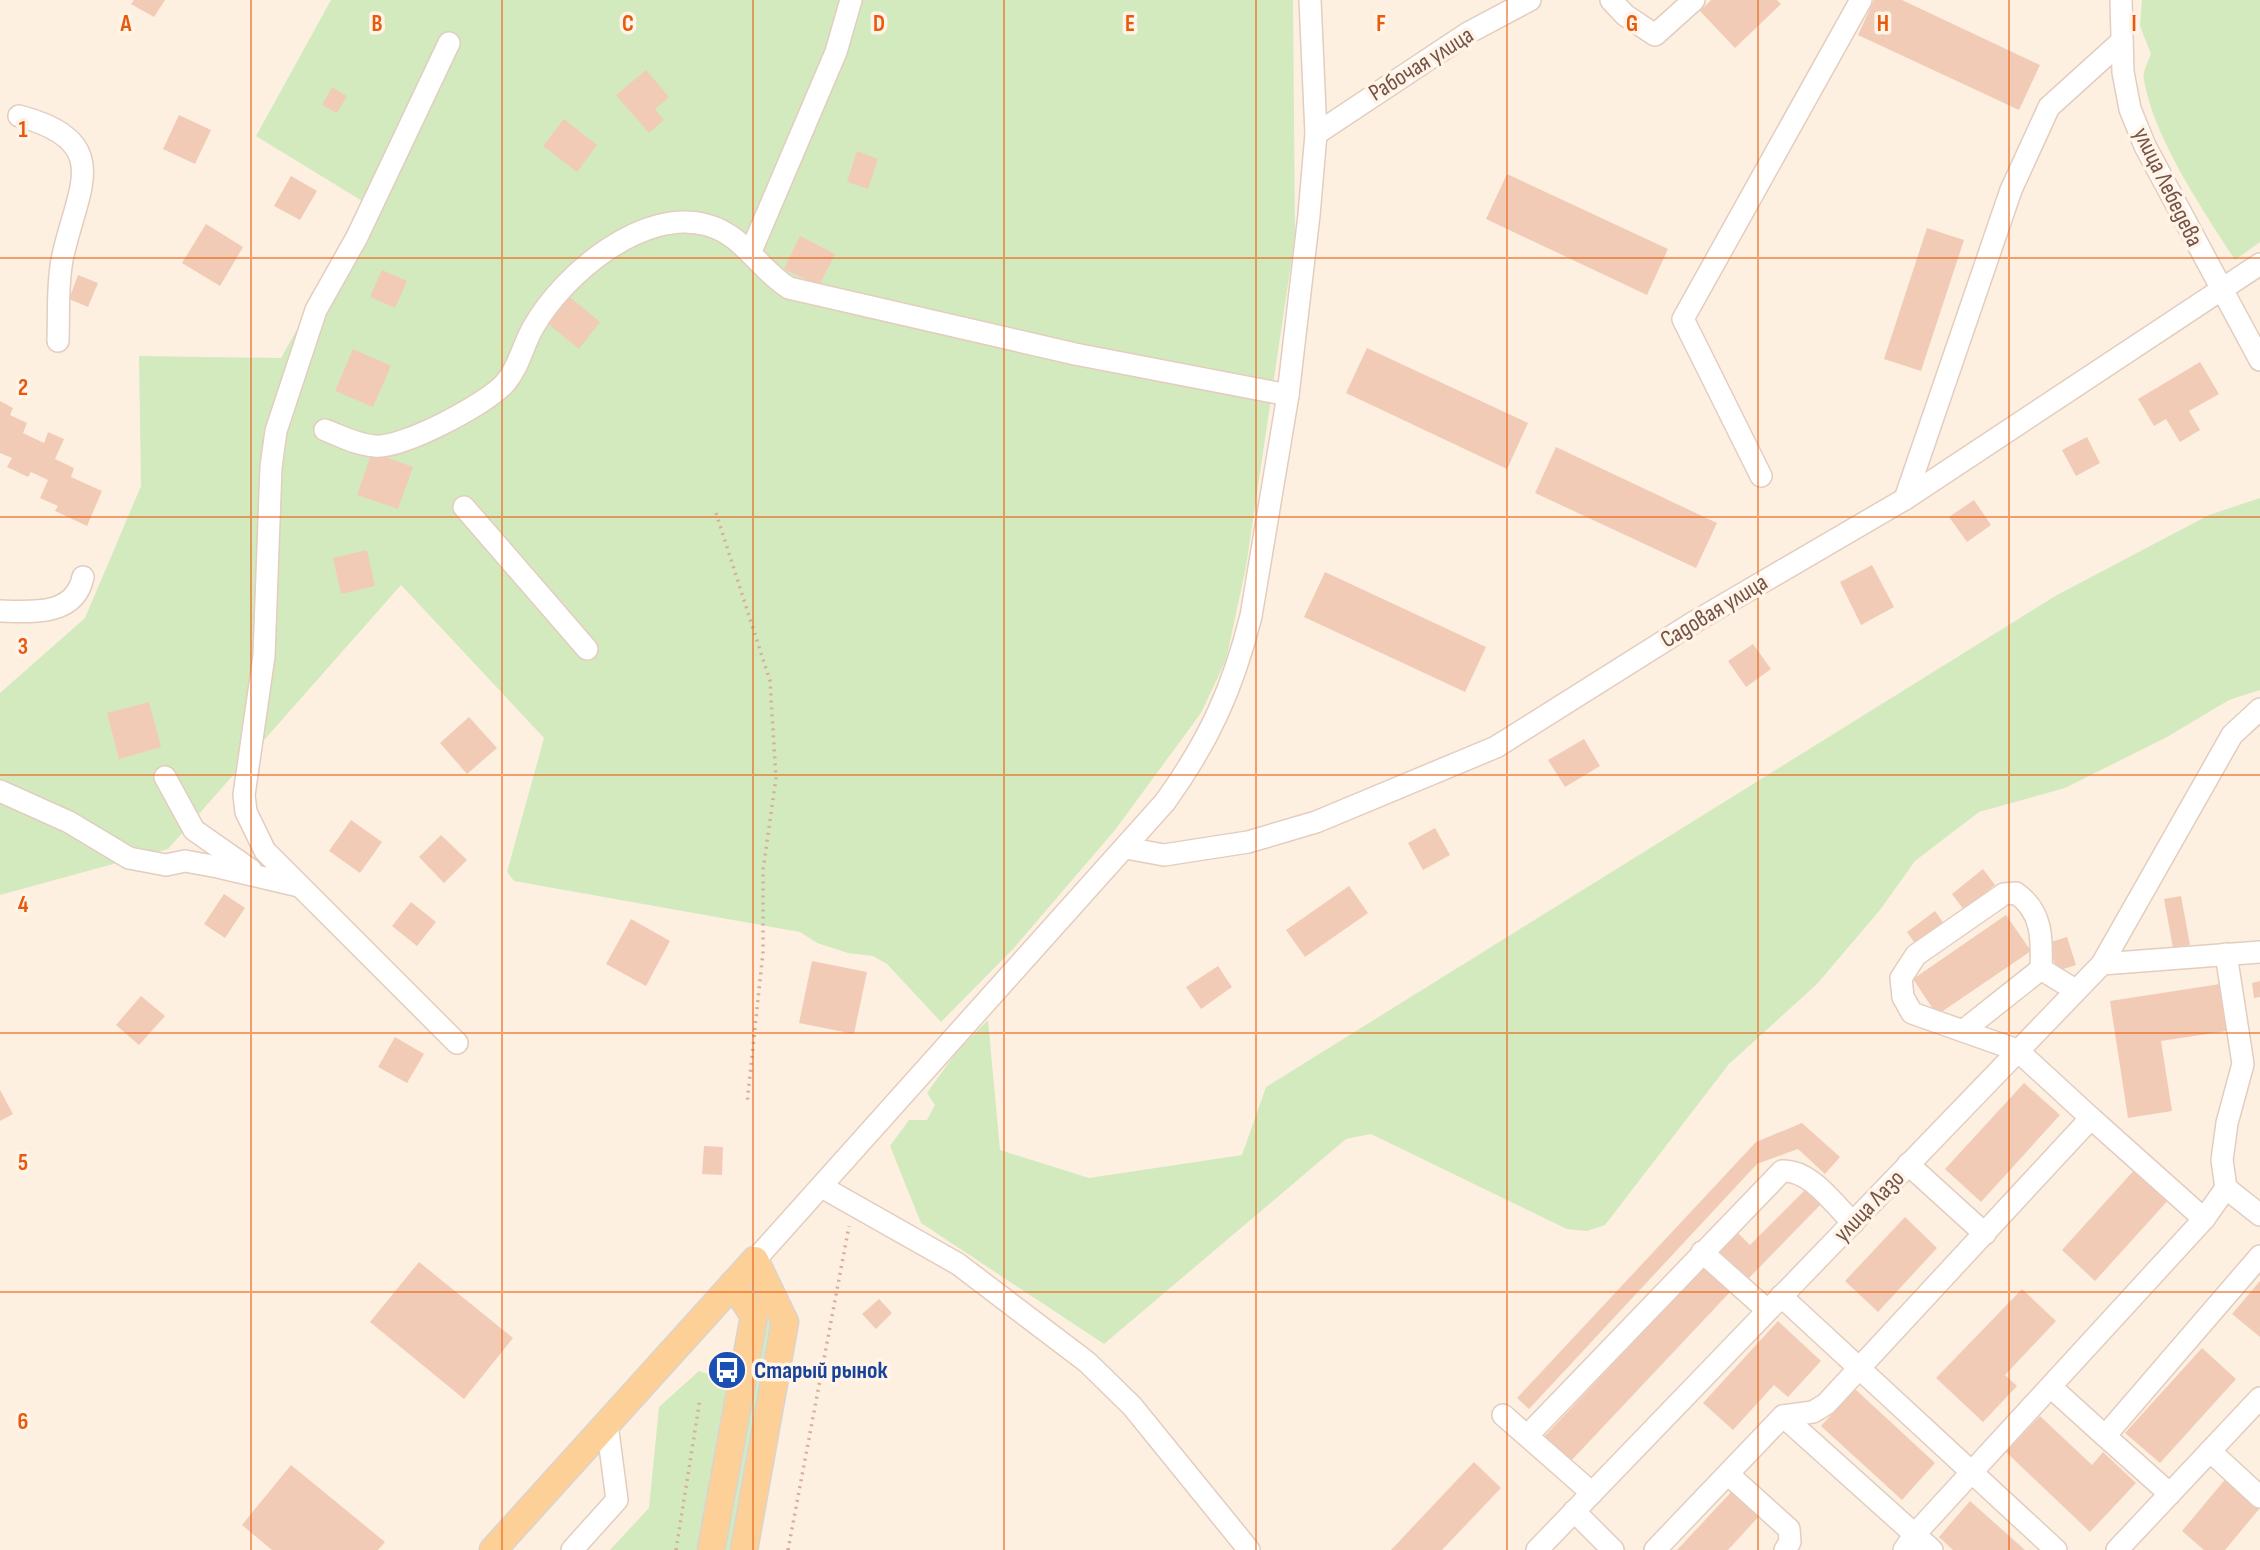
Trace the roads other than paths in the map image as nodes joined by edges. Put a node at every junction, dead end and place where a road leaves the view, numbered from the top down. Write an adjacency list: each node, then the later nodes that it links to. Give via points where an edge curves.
1 (1310, 0): 11 (street)
2 (1530, 0): 11 (street, Рабочая улица, via 1468,33)
3 (1611, 0): 4 (street, via 1655,35)
4 (1694, 0)
5 (1861, 0): 19 (street, via 1683,319)
6 (2121, 0): 8 (street, улица Лебедева)
7 (851, 1): 12 (street, via 831,64)
8 (2122, 41): 14 (street, улица Лебедева, via 2130,109); 20 (street, via 2049,107 2011,190)
9 (449, 43): 30 (street, via 316,310 276,431 264,656 244,794 246,812 265,851)
10 (19, 116): 15 (street, via 61,131 82,159 83,181 62,261)
11 (1316, 134): 17 (street)
12 (751, 249)
13 (2260, 264): 14 (street, Садовая улица)
14 (2221, 290): 16 (street, улица Лебедева); 20 (street, Садовая улица)
15 (58, 341)
16 (2260, 360)
17 (1288, 395): 18 (street, via 1075,354 789,288 732,235 687,221 663,223 635,235 569,280 533,328 514,372 482,404 397,443 377,447); 28 (street, via 1251,616 1223,709 1191,767)
18 (325, 430)
19 (1761, 476)
20 (1905, 499): 28 (street, Садовая улица, via 1696,621 1496,747 1316,822 1248,842 1164,855)
21 (464, 507): 24 (street)
22 (83, 577): 23 (street, via 74,600 52,609)
23 (0, 611)
24 (587, 649)
25 (2260, 709): 32 (street, улица Лазо, via 2232,736)
26 (165, 777): 29 (street, via 194,830)
27 (0, 791): 29 (street, via 69,822 129,858 166,865 185,861)
28 (1126, 848): 40 (street)
29 (259, 875): 30 (street)
30 (301, 887): 36 (street)
31 (2243, 953): 32 (street); 41 (street, via 2243,1064 2227,1123 2222,1160)
32 (2102, 964): 34 (street, улица Лазо)
33 (2041, 969): 34 (street); 35 (street); 35 (street, via 2042,935 2037,917 2016,893 2004,894 1916,955 1901,978 1912,1013)
34 (2075, 990): 37 (street, улица Лазо)
35 (1964, 1030): 37 (street)
36 (457, 1043)
37 (2017, 1050): 38 (street); 39 (street, улица Лазо)
38 (2091, 1118): 43 (street); 45 (street)
39 (1908, 1164): 44 (street, улица Лазо); 45 (street)
40 (822, 1187): 48 (street); 71 (street, via 957,1264 1087,1362 1132,1406)
41 (2226, 1188): 42 (street); 43 (street)
42 (2260, 1215)
43 (2204, 1219): 52 (street)
44 (1853, 1223): 46 (street, via 1804,1175 1782,1171); 50 (street, улица Лазо)
45 (1985, 1234): 51 (street)
46 (1702, 1252): 50 (street); 57 (street)
47 (2260, 1255): 58 (street)
48 (755, 1260): 49 (main road); 70 (main road, via 785,1322)
49 (733, 1284): 56 (main road); 69 (main road, via 754,1316)
50 (1774, 1303): 51 (street); 62 (street, улица Лазо)
51 (1859, 1368): 55 (street, via 1826,1404 1813,1412); 60 (street)
52 (2052, 1388): 58 (street); 60 (street)
53 (2260, 1398): 59 (street)
54 (1503, 1415): 57 (street)
55 (1783, 1416): 61 (street); 66 (street)
56 (607, 1424): 67 (main road); 68 (street, via 617,1500)
57 (1528, 1435): 62 (street)
58 (2105, 1436): 63 (street)
59 (2210, 1451): 63 (street); 64 (street)
60 (1972, 1473): 66 (street); 77 (street)
61 (1729, 1475): 74 (street); 75 (street, via 1789,1529)
62 (1592, 1493): 65 (street, улица Лазо)
63 (2170, 1494): 78 (street)
64 (2260, 1497)
65 (1574, 1511): 72 (street, улица Лазо); 73 (street)
66 (1910, 1542): 76 (street)
67 (492, 1550)
68 (572, 1550)
69 (712, 1550)
70 (744, 1550)
71 (1249, 1550)
72 (1537, 1550)
73 (1613, 1550)
74 (1655, 1550)
75 (1786, 1550)
76 (1932, 1550)
77 (2056, 1550)
78 (2117, 1550)

